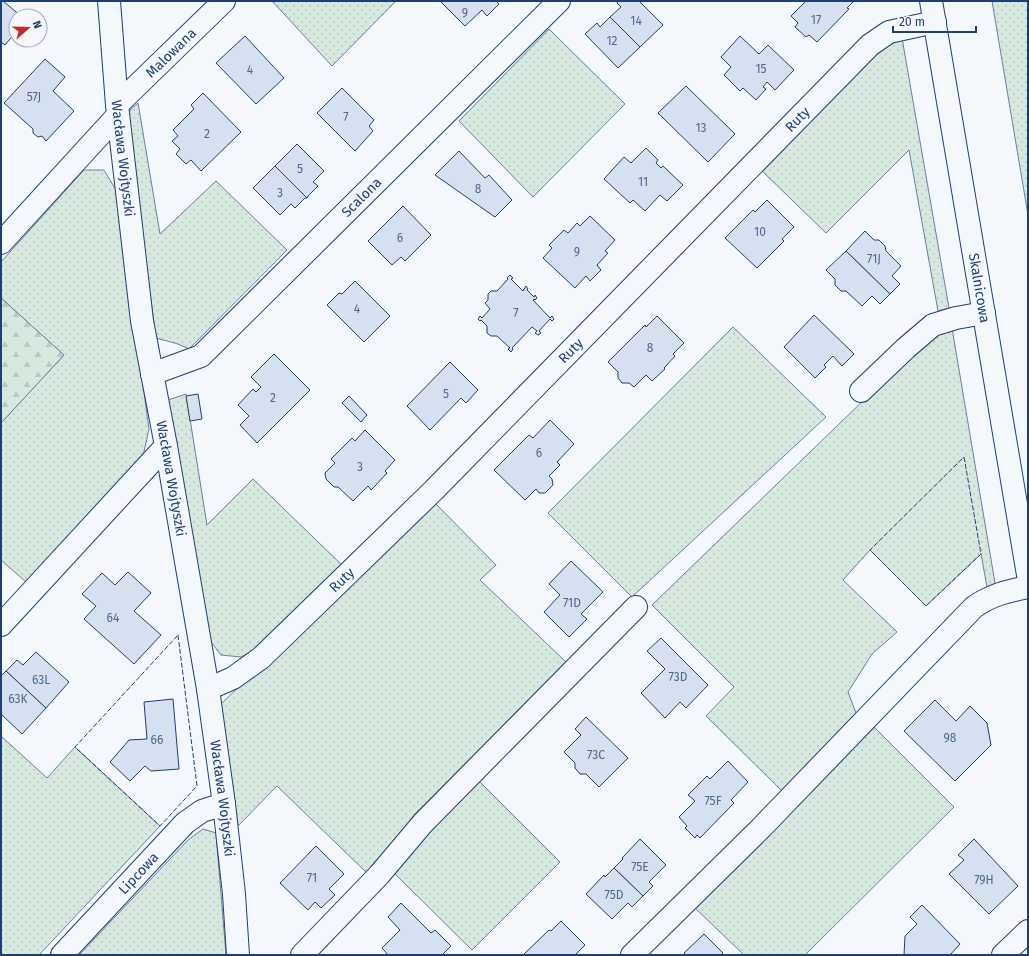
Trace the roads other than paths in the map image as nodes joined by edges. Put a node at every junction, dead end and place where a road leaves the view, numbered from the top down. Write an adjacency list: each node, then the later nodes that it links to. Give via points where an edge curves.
1 (109, 1): 6 (street, Wacława Wojtyszki)
2 (224, 1): 6 (street, Malowana)
3 (559, 1): 9 (street, Scalona, via 201,356)
4 (931, 1): 5 (street, Skalnicowa)
5 (935, 22): 8 (street, Skalnicowa); 16 (street, Ruty, via 889,32 870,45 417,506 261,658 233,678)
6 (117, 110): 7 (street, Malowana); 9 (street, Wacława Wojtyszki, via 142,321)
7 (1, 243)
8 (984, 313): 10 (street, via 933,325); 12 (street, Skalnicowa)
9 (152, 374): 11 (street, Wacława Wojtyszki)
10 (861, 391)
11 (166, 446): 15 (street); 16 (street, Wacława Wojtyszki)
12 (1028, 575)
13 (1028, 587): 22 (street, via 1003,592 974,607 761,828)
14 (636, 607): 21 (street, via 423,823 379,875)
15 (1, 625)
16 (208, 688): 17 (street, Wacława Wojtyszki)
17 (224, 804): 19 (street, Lipcowa, via 202,811 185,823); 20 (street, Wacława Wojtyszki)
18 (1028, 931): 23 (street)
19 (62, 955)
20 (238, 955)
21 (302, 955)
22 (632, 955)
23 (1002, 955)

